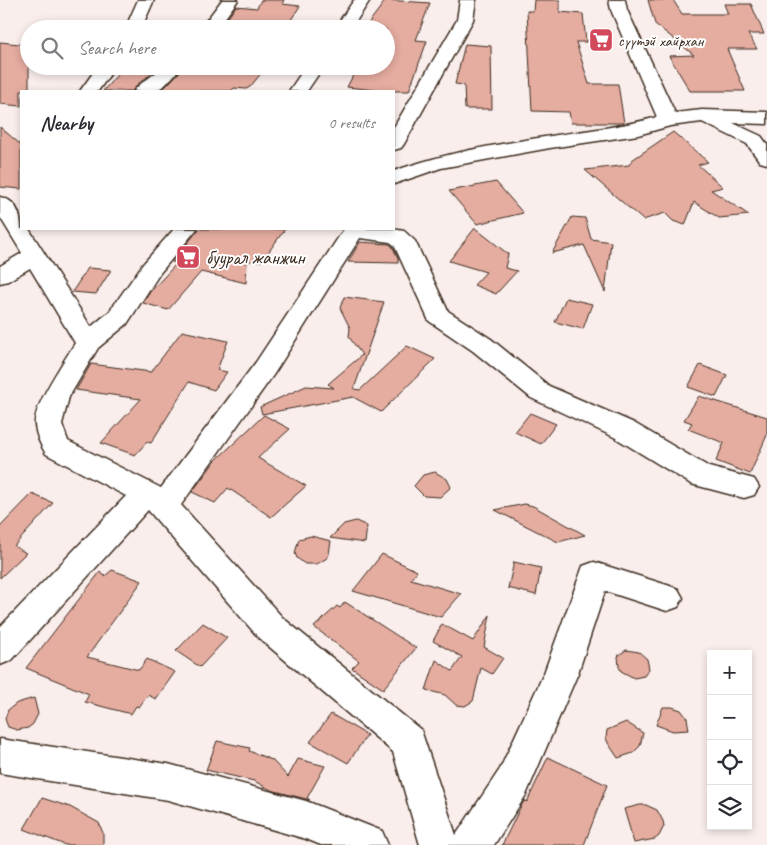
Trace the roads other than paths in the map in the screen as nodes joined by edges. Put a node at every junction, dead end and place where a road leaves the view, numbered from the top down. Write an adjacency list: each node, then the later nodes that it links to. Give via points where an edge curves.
1 (146, 0): 6 (street)
2 (230, 0): 7 (street)
3 (362, 0): 8 (street)
4 (468, 0): 18 (street, via 465,20)
5 (617, 0): 17 (street)
6 (137, 20)
7 (215, 20)
8 (348, 20)
9 (101, 75): 12 (street)
10 (166, 75): 13 (street)
11 (309, 75): 14 (street)
12 (90, 90)
13 (145, 90)
14 (299, 90)
15 (702, 116): 16 (street); 17 (street); 19 (street, via 754,140)
16 (767, 118)
17 (668, 120): 20 (street, via 638,129 436,163)
18 (395, 142)
19 (767, 158)
20 (395, 178)
21 (0, 203): 24 (street)
22 (185, 230): 26 (street, via 151,270 118,318)
23 (354, 230): 27 (street, via 396,236 404,241 438,316 482,345 540,392 624,430 701,476); 28 (street, via 265,368)
24 (35, 255): 25 (street); 26 (street)
25 (0, 276)
26 (88, 343): 28 (street, via 56,397 48,424 56,447)
27 (744, 487)
28 (155, 499): 30 (street); 33 (street, via 271,628 408,742)
29 (667, 598): 34 (street, via 594,575 561,673 513,782)
30 (0, 650)
31 (0, 756): 32 (street, via 168,782 306,820)
32 (368, 845)
33 (440, 845)
34 (472, 845)

